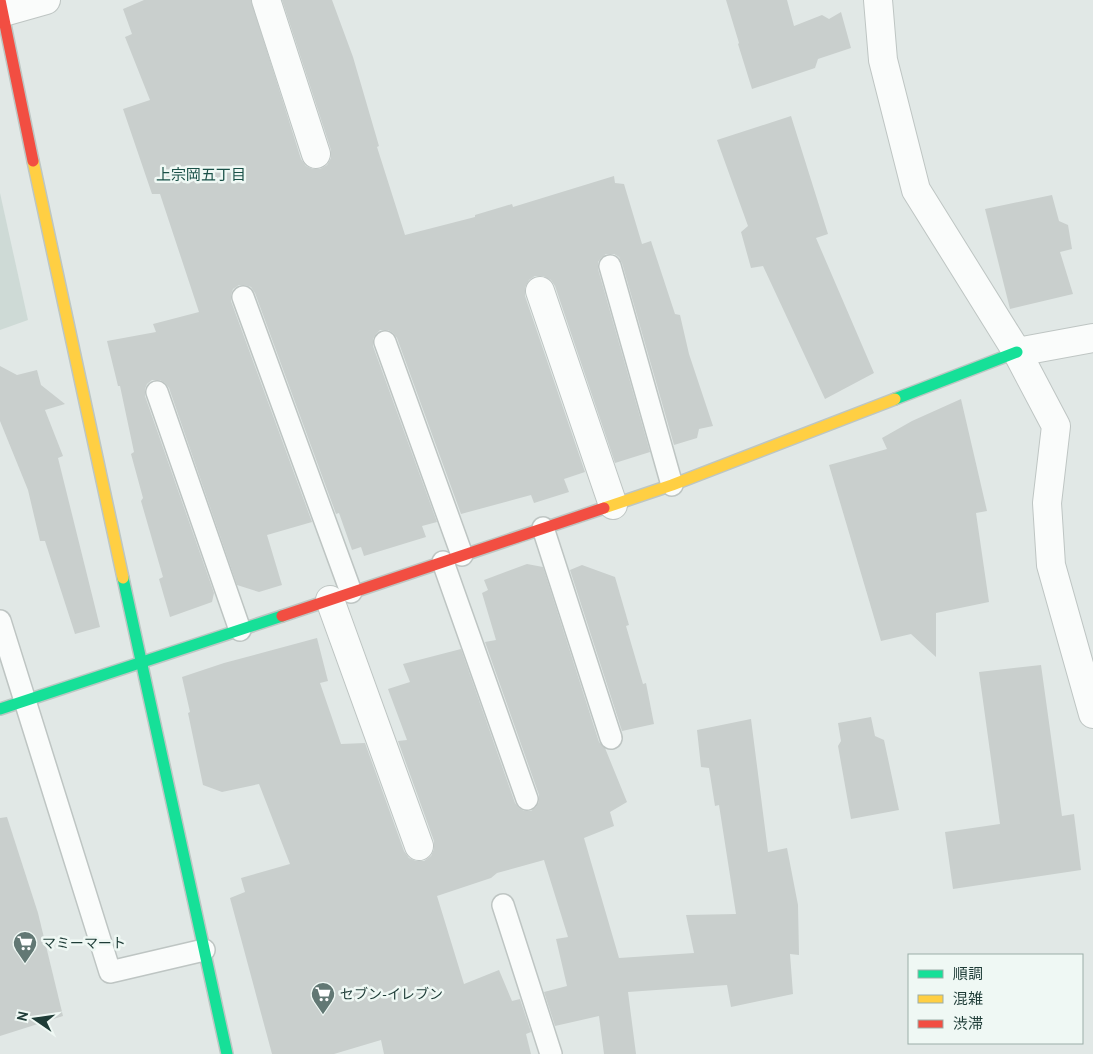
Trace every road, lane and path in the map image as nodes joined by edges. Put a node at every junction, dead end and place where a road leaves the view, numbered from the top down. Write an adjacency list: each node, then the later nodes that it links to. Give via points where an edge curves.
1 (46, 0): 4 (street)
2 (266, 0): 5 (street)
3 (878, 0): 11 (street, via 883,60 916,190)
4 (2, 9): 20 (street)
5 (316, 154)
6 (610, 266): 13 (lane)
7 (540, 292): 14 (street)
8 (243, 297): 17 (lane)
9 (1093, 338): 11 (street)
10 (385, 342): 16 (lane)
11 (1017, 352): 13 (street); 23 (street, via 1056,426 1046,503 1051,564)
12 (157, 392): 19 (lane)
13 (672, 486): 14 (street)
14 (613, 505): 15 (street)
15 (543, 528): 16 (street); 24 (lane)
16 (453, 558): 17 (street); 25 (lane)
17 (340, 596): 19 (street); 26 (street)
18 (0, 621): 21 (lane)
19 (240, 630): 20 (street)
20 (142, 662): 21 (street); 28 (street)
21 (26, 700): 22 (street); 28 (lane, via 110,972)
22 (0, 709)
23 (1093, 714)
24 (611, 738)
25 (527, 799)
26 (419, 846)
27 (503, 905): 30 (lane)
28 (204, 950): 29 (street)
29 (227, 1054)
30 (551, 1054)

